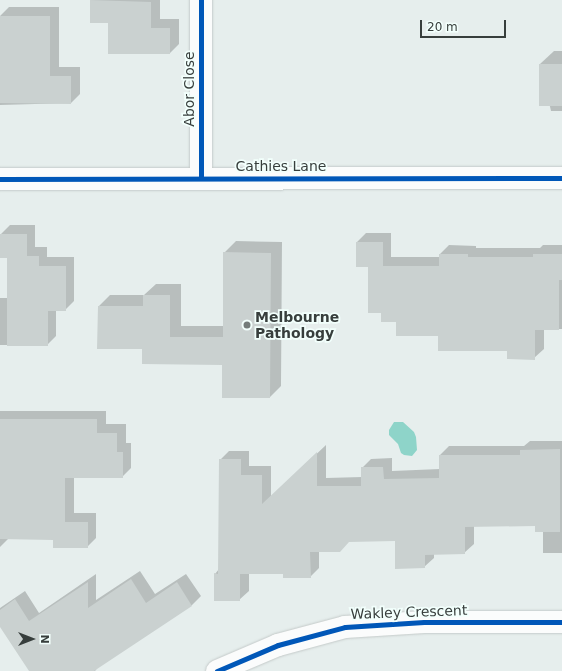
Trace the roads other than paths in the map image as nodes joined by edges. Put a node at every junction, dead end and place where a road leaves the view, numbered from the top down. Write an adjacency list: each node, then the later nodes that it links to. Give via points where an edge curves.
1 (201, 0): 2 (street, Abor Close)
2 (201, 178): 3 (street, Cathies Lane); 4 (street, Cathies Lane)
3 (562, 178)
4 (0, 179)
5 (562, 622): 6 (street, Wakley Crescent, via 424,622 344,627 278,645)
6 (218, 671)

